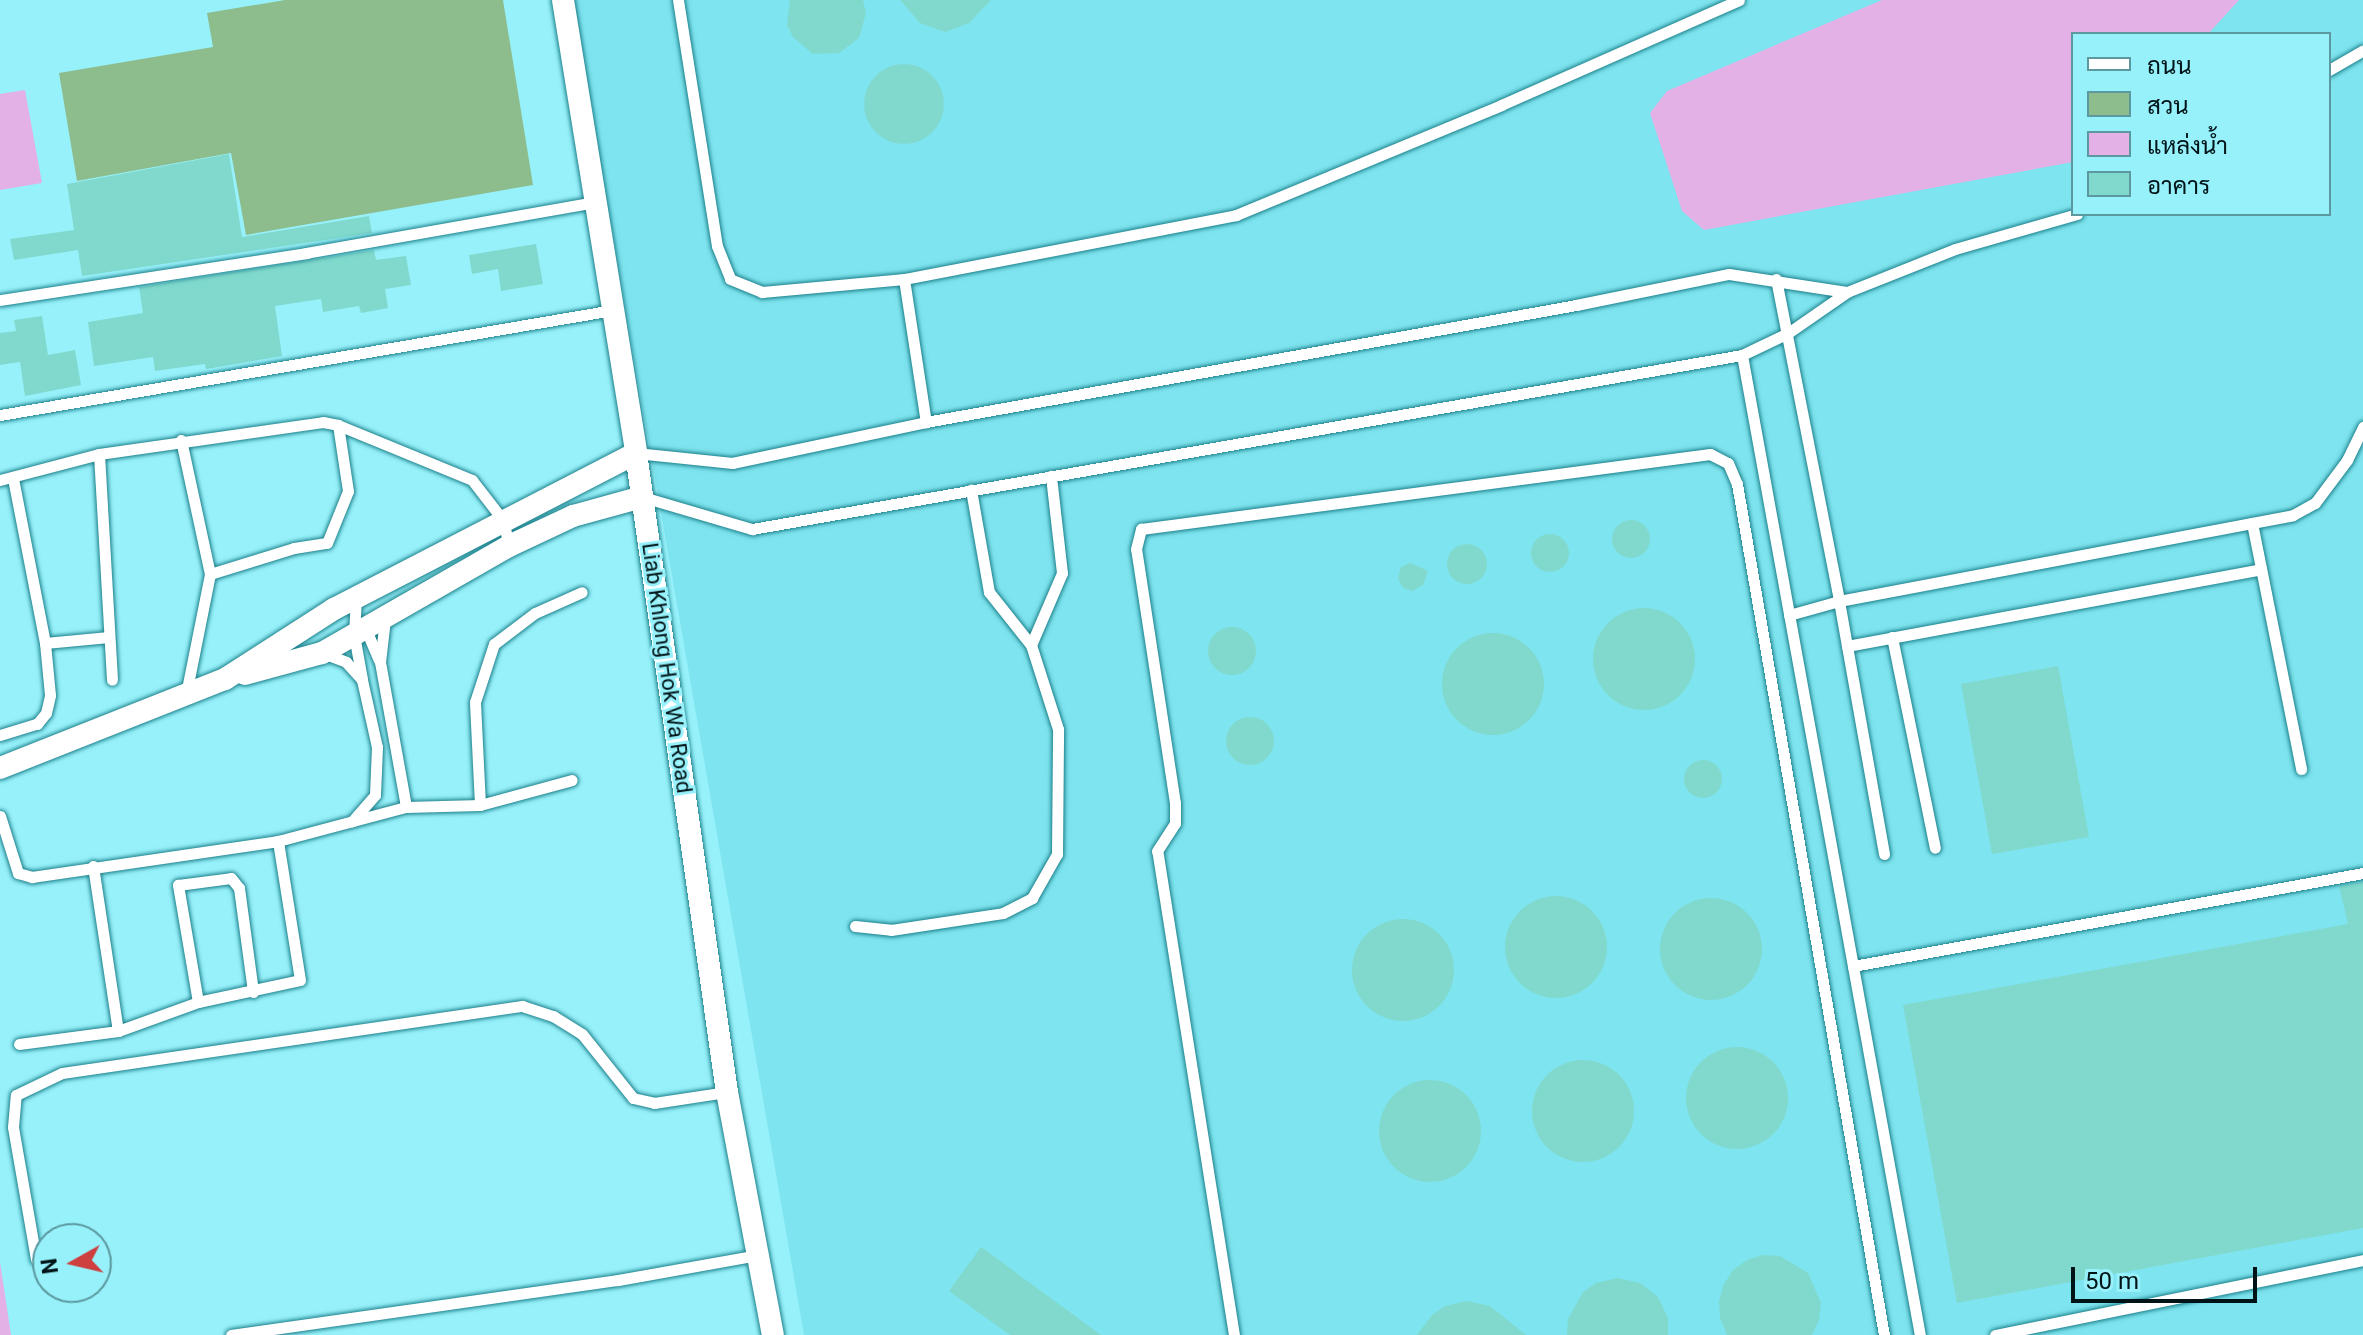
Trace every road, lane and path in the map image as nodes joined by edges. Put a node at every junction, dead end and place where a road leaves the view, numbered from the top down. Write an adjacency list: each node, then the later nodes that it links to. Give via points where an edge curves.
1 (563, 0): 6 (street, Liab Khlong Hok Wa Road)
2 (678, 0): 8 (lane, via 717,246 730,279 762,292)
3 (1739, 0): 8 (lane, via 1236,215)
4 (2363, 50): 5 (lane)
5 (2331, 69)
6 (596, 202): 11 (lane); 12 (street, Liab Khlong Hok Wa Road)
7 (2071, 216): 10 (lane, via 1955,249)
8 (904, 279): 16 (lane)
9 (1776, 279): 10 (lane); 13 (lane); 16 (lane, via 1729,274)
10 (1847, 292): 13 (lane)
11 (0, 300)
12 (613, 310): 15 (lane); 20 (street, Liab Khlong Hok Wa Road)
13 (1788, 333): 14 (lane); 34 (lane)
14 (1742, 355): 22 (lane); 35 (lane)
15 (0, 415)
16 (926, 422): 20 (lane, via 732,463)
17 (338, 425): 19 (lane, via 323,422); 27 (lane, via 472,480); 31 (lane, via 348,491 327,543)
18 (2363, 427): 28 (lane, via 2347,460 2315,503 2293,515)
19 (181, 440): 21 (lane); 31 (lane)
20 (636, 453): 26 (street, Liab Khlong Hok Wa Road); 27 (street)
21 (99, 454): 23 (lane); 38 (lane)
22 (1051, 476): 25 (lane); 41 (lane, via 1062,573)
23 (13, 478): 24 (lane); 40 (lane)
24 (0, 480)
25 (971, 490): 26 (lane, via 752,529); 41 (lane, via 989,592)
26 (642, 497): 29 (street, via 573,516); 68 (street, Liab Khlong Hok Wa Road)
27 (503, 520): 29 (lane); 33 (street)
28 (2252, 523): 30 (lane); 34 (lane)
29 (509, 546): 36 (street)
30 (2261, 569): 39 (lane); 51 (lane)
31 (210, 574): 48 (lane)
32 (582, 592): 53 (lane, via 535,613 494,644 475,702)
33 (356, 597): 37 (lane); 45 (street)
34 (1839, 601): 35 (lane); 42 (lane)
35 (1789, 615): 63 (lane)
36 (386, 617): 37 (street); 44 (lane)
37 (360, 632): 43 (street); 44 (lane); 47 (lane)
38 (109, 637): 40 (lane); 46 (lane)
39 (1892, 637): 42 (lane); 58 (lane)
40 (45, 643): 49 (lane, via 50,695 46,713 37,724)
41 (1031, 645): 62 (lane, via 1058,729 1057,854 1032,898 1003,913 947,922 891,930)
42 (1847, 646): 59 (lane)
43 (322, 653): 45 (street); 47 (lane, via 346,662)
44 (380, 662): 54 (lane)
45 (225, 679): 48 (street)
46 (112, 680)
47 (362, 680): 56 (lane, via 377,747 375,795)
48 (186, 696): 50 (street)
49 (0, 735)
50 (5, 766)
51 (2301, 769)
52 (572, 780): 53 (lane)
53 (480, 805): 54 (lane)
54 (406, 807): 56 (lane)
55 (0, 816): 60 (lane, via 18,873 32,877)
56 (352, 821): 57 (lane)
57 (278, 841): 60 (lane); 64 (lane, via 300,980)
58 (1935, 848)
59 (1884, 854)
60 (93, 866): 66 (lane)
61 (2363, 873): 63 (lane)
62 (855, 926)
63 (1853, 966): 76 (lane)
64 (253, 992): 65 (lane); 65 (lane, via 239,888 231,878 178,885)
65 (198, 1002): 66 (lane)
66 (118, 1031): 67 (lane)
67 (19, 1044)
68 (727, 1092): 69 (lane, via 654,1103 633,1098 582,1034 553,1016 522,1006 62,1073 16,1095 13,1127); 70 (street, Liab Khlong Hok Wa Road)
69 (32, 1236)
70 (759, 1255): 72 (lane); 73 (street, Liab Khlong Hok Wa Road)
71 (2363, 1260): 77 (lane)
72 (231, 1335)
73 (773, 1335)
74 (1234, 1335): 75 (lane, via 1157,851 1175,823 1175,803 1136,549 1141,529 1710,454 1728,463 1737,484)
75 (1884, 1335)
76 (1920, 1335)
77 (1995, 1335)

